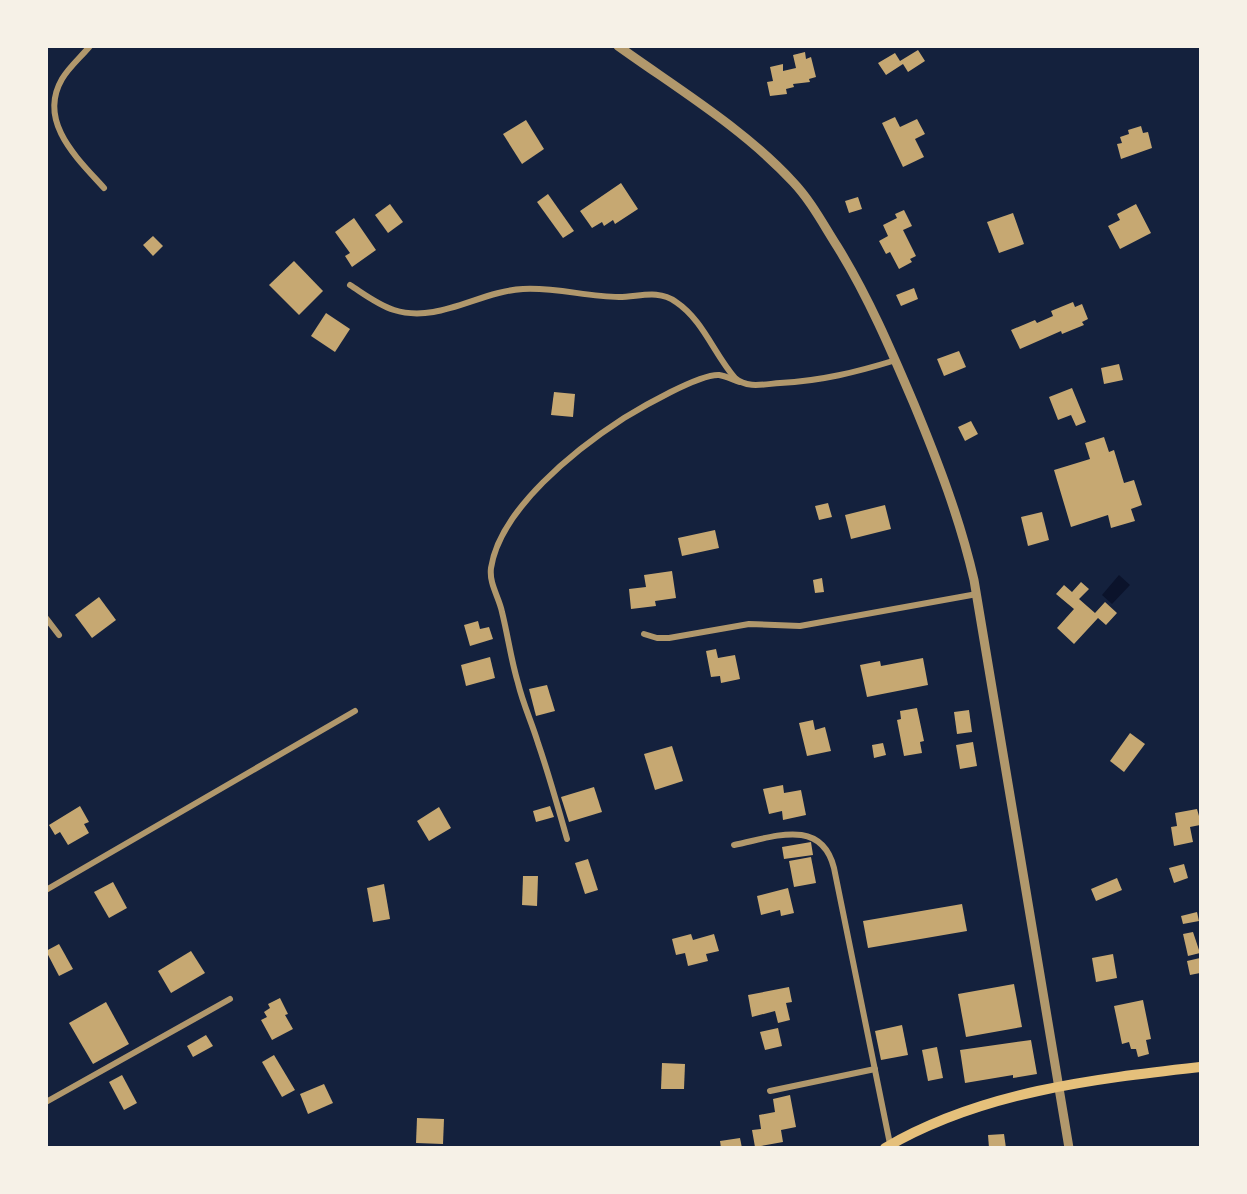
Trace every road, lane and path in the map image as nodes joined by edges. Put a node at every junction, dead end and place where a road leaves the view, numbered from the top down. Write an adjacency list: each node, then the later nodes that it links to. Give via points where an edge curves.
1 (90, 46): 3 (street, via 61,81 56,113 66,145)
2 (618, 46): 5 (street, via 748,139 797,187 858,280)
3 (104, 188)
4 (350, 285): 6 (street, via 390,309 411,312 439,310 503,291 524,289 616,297 661,295 676,301 691,316)
5 (896, 360): 6 (street, via 825,379 754,385); 7 (street, via 954,508)
6 (740, 382): 12 (street, via 719,375 701,379 610,428 534,494 508,526 494,556 492,582 518,683)
7 (977, 594): 9 (street, via 800,626 749,624 672,638); 18 (street)
8 (46, 618): 10 (street)
9 (644, 634)
10 (59, 635)
11 (355, 711): 14 (street)
12 (567, 839)
13 (734, 846): 17 (street, via 799,834 813,838 827,850)
14 (46, 890)
15 (230, 999): 20 (street)
16 (1200, 1067): 18 (main road)
17 (875, 1069): 19 (street); 21 (street)
18 (1059, 1086): 21 (main road, via 958,1113); 22 (street)
19 (770, 1091)
20 (46, 1102)
21 (887, 1146)
22 (1070, 1148)

